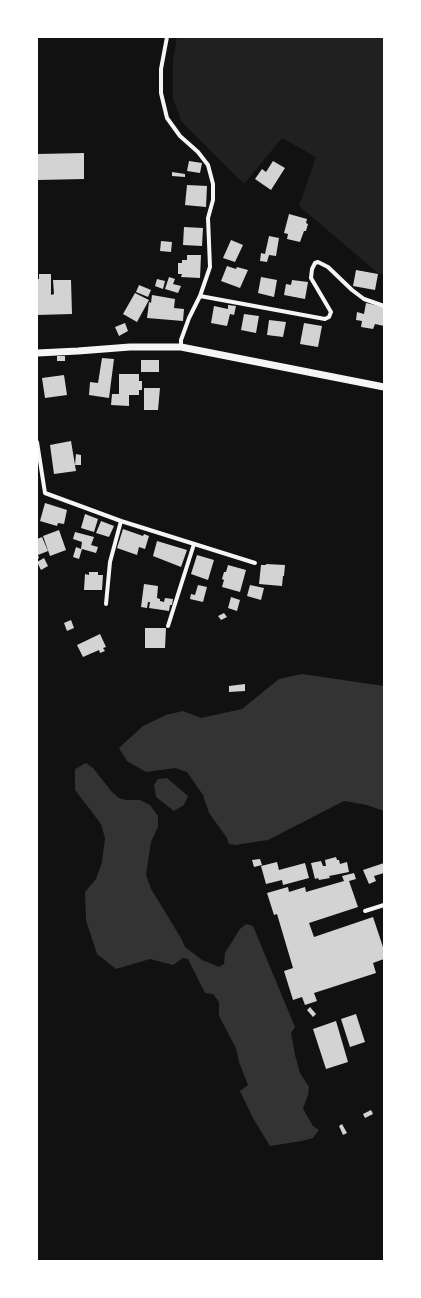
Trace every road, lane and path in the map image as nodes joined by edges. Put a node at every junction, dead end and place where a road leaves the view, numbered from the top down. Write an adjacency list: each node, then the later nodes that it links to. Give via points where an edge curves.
1 (167, 37): 2 (street, via 161,94 167,118 180,136 208,165 213,184 213,200 208,218 210,267)
2 (200, 296): 3 (street, via 325,320 331,312 311,278 312,269 318,262 328,266 364,299); 4 (street, via 189,318)
3 (384, 306)
4 (181, 347): 5 (street, via 130,347); 6 (street)
5 (37, 353)
6 (384, 387)
7 (37, 442): 8 (street, via 45,493)
8 (121, 521): 9 (street); 11 (street, via 110,562)
9 (194, 544): 10 (street); 12 (street)
10 (255, 563)
11 (106, 604)
12 (168, 626)
13 (384, 905): 14 (street)
14 (365, 911)

